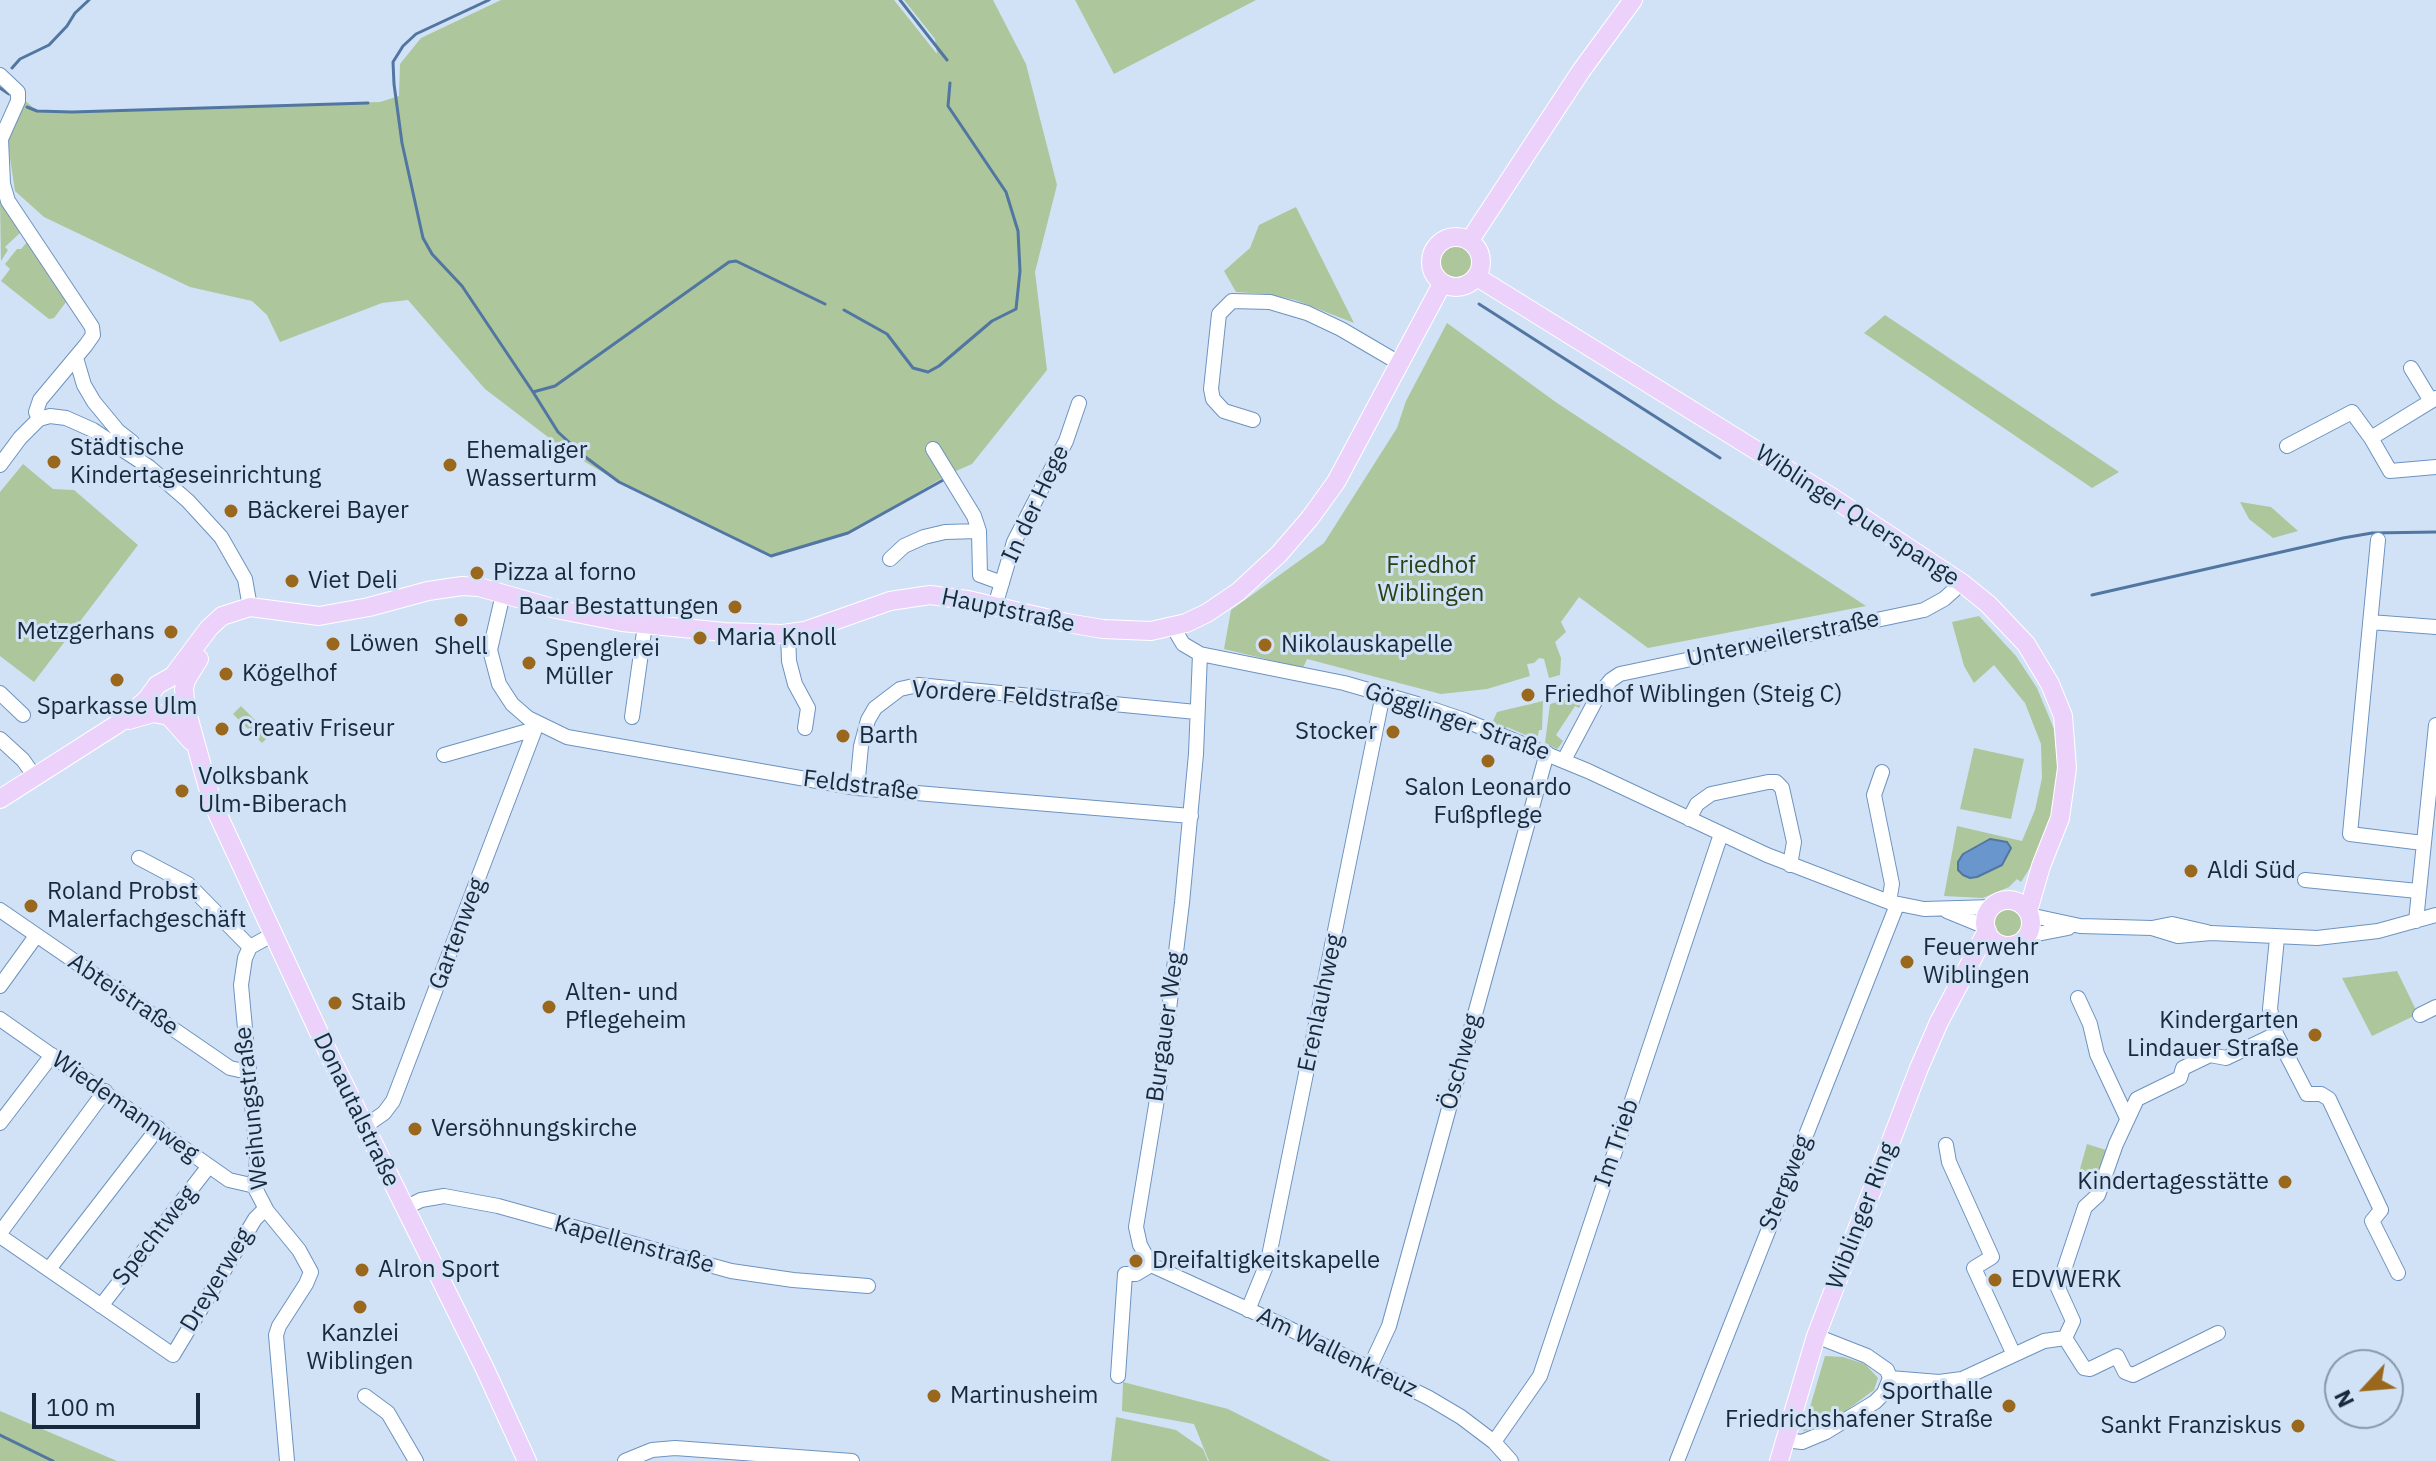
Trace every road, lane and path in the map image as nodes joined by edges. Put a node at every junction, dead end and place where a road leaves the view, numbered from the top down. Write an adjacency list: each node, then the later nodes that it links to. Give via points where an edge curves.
1 (1633, 0): 3 (main road)
2 (0, 75): 6 (street, via 18,92 1,139 3,184 16,217 89,320 93,335)
3 (1470, 240): 4 (main road, via 1482,261); 5 (main road, via 1454,237 1434,249 1433,272)
4 (1477, 277): 5 (main road, via 1465,286); 23 (main road, Wiblinger Querspange)
5 (1442, 284): 7 (main road)
6 (76, 358): 11 (street, via 40,400); 16 (street, via 94,402 132,442)
7 (1399, 363): 12 (street, via 1307,313 1270,302 1232,301 1219,314 1211,389 1224,411); 29 (main road, via 1336,482 1310,518 1238,592)
8 (2411, 368): 9 (street)
9 (2433, 400): 13 (street)
10 (1079, 403): 22 (street, In der Hege, via 1066,441 1014,542)
11 (39, 419): 16 (street, via 66,418); 17 (street)
12 (1253, 420)
13 (2371, 438): 14 (street, via 2352,406); 18 (street, via 2390,471)
14 (2287, 446)
15 (933, 449): 19 (street, via 967,501)
16 (139, 459): 26 (street, via 221,537 245,579)
17 (0, 465)
18 (2436, 467)
19 (979, 531): 21 (street, via 924,537); 22 (street, via 980,575)
20 (2378, 540): 27 (street)
21 (890, 559)
22 (1002, 583): 25 (street, In der Hege)
23 (1962, 583): 34 (street, Unterweilerstraße, via 1924,610 1624,673); 62 (main road, Wiblinger Querspange, via 2026,644 2063,716 2065,791)
24 (503, 594): 26 (main road, Hauptstraße, via 479,587 443,588 319,616); 28 (main road, Hauptstraße); 45 (street, Feldstraße, via 491,641 492,666 504,694)
25 (995, 606): 29 (main road, Hauptstraße, via 1103,629 1143,631); 31 (main road, Hauptstraße, via 943,596 908,597 817,629)
26 (242, 609): 33 (main road, via 211,625); 38 (main road, via 197,662 185,682)
27 (2370, 622): 30 (street); 59 (street, via 2350,834)
28 (645, 625): 31 (main road, Hauptstraße); 42 (street)
29 (1180, 625): 32 (street, via 1183,644)
30 (2436, 627)
31 (788, 633): 46 (street, via 795,684 808,708)
32 (1200, 654): 37 (street, Gögglinger Straße); 39 (street, Burgauer Weg)
33 (166, 681): 36 (main road); 38 (main road, via 177,683)
34 (1602, 689): 51 (street, Gögglinger Straße)
35 (0, 693): 40 (street)
36 (151, 694): 41 (main road, via 153,709); 43 (main road)
37 (1383, 694): 49 (street, Gögglinger Straße); 105 (street, Erenlauhweg, via 1268,1261)
38 (185, 697): 41 (main road, via 179,712); 48 (main road, Donautalstraße)
39 (1196, 712): 54 (street, Vordere Feldstraße, via 918,685 900,689 868,720); 56 (street, Burgauer Weg)
40 (23, 715)
41 (164, 715): 43 (main road); 48 (main road, via 183,729)
42 (632, 717)
43 (119, 723): 53 (main road)
44 (2436, 725): 59 (street)
45 (536, 726): 50 (street); 54 (street, Feldstraße, via 582,740); 92 (street, Gartenweg, via 393,1101)
46 (805, 728)
47 (0, 739): 53 (street)
48 (198, 753): 74 (main road, Donautalstraße, via 210,798)
49 (1547, 753): 51 (street, Gögglinger Straße); 110 (street, Öschweg, via 1389,1326)
50 (444, 755)
51 (1564, 760): 57 (street, Gögglinger Straße)
52 (1882, 772): 65 (street, via 1874,795)
53 (35, 777): 55 (main road)
54 (857, 788): 56 (street, Feldstraße)
55 (0, 799)
56 (1191, 816): 100 (street, Burgauer Weg, via 1161,1075 1136,1227)
57 (1689, 819): 58 (street, Gögglinger Straße); 61 (street, via 1711,794 1776,782 1794,842)
58 (1721, 834): 61 (street, Gögglinger Straße); 115 (street, Im Trieb, via 1540,1376)
59 (2423, 843): 64 (street)
60 (139, 858): 79 (street, via 188,884)
61 (1790, 865): 65 (street, Gögglinger Straße)
62 (2041, 866): 66 (main road, Wiblinger Querspange); 69 (main road, Wiblinger Querspange)
63 (2305, 880): 64 (street)
64 (2418, 891): 71 (street)
65 (1893, 904): 67 (street, Gögglinger Straße); 122 (street, Stergweg)
66 (2001, 904): 67 (street, Gögglinger Straße); 69 (main road, via 2020,904); 73 (main road, via 1987,916)
67 (1942, 909): 73 (street, Gögglinger Straße)
68 (0, 910): 75 (street, Abteistraße)
69 (2029, 913): 72 (street); 76 (main road)
70 (2436, 915): 71 (street)
71 (2416, 921): 77 (street, via 2347,935)
72 (2080, 926): 76 (street); 77 (street, via 2179,924 2211,933)
73 (1987, 929): 78 (main road); 80 (main road, Wiblinger Ring)
74 (272, 935): 79 (street); 92 (main road, Donautalstraße)
75 (36, 936): 81 (street); 88 (street, Abteistraße, via 230,1068)
76 (2027, 936): 78 (main road, via 2015,945)
77 (2277, 938): 86 (street, via 2270,1009)
78 (2004, 945): 80 (main road, Wiblinger Ring)
79 (250, 947): 88 (street, Weihungstraße, via 241,985)
80 (1963, 978): 107 (main road, Wiblinger Ring, via 1919,1068)
81 (0, 986)
82 (2078, 998): 90 (street)
83 (2436, 1007): 84 (street)
84 (2420, 1015)
85 (0, 1019): 87 (street, Wiedemannweg)
86 (2276, 1034): 90 (street, via 2226,1058 2210,1055 2183,1068 2180,1078 2137,1099); 102 (street, via 2307,1094 2329,1099 2381,1210 2372,1221)
87 (52, 1055): 89 (street, Wiedemannweg); 91 (street)
88 (248, 1072): 96 (street, Weihungstraße, via 257,1150)
89 (105, 1091): 93 (street, Wiedemannweg); 99 (street)
90 (2127, 1118): 108 (street, via 2102,1185 2085,1207 2058,1288 2073,1321)
91 (0, 1123)
92 (364, 1127): 97 (main road, Donautalstraße)
93 (158, 1128): 95 (street, Wiedemannweg); 101 (street)
94 (1946, 1145): 109 (street, via 1992,1257 1974,1268)
95 (209, 1166): 96 (street, Wiedemannweg, via 229,1180); 104 (street, Spechtweg)
96 (255, 1186): 98 (street, Weihungstraße)
97 (405, 1208): 103 (street, Kapellenstraße, via 429,1198 456,1198 722,1269); 118 (main road, Donautalstraße)
98 (265, 1209): 104 (street, Dreyerweg, via 173,1355); 116 (street, Weihungstraße, via 311,1273 276,1335)
99 (0, 1235): 101 (street)
100 (1151, 1265): 105 (street, Am Wallenkreuz); 111 (street, via 1125,1274)
101 (49, 1269): 104 (street)
102 (2398, 1273)
103 (868, 1286)
104 (101, 1306)
105 (1248, 1310): 110 (street, Am Wallenkreuz)
106 (2218, 1333): 108 (street, via 2133,1375 2125,1372 2117,1356 2084,1368)
107 (1816, 1336): 112 (street, via 1867,1356); 114 (main road, Wiblinger Ring)
108 (2065, 1338): 109 (street)
109 (2014, 1355): 112 (street, via 1962,1379)
110 (1369, 1369): 115 (street, Am Wallenkreuz, via 1451,1411)
111 (1118, 1376)
112 (1890, 1378): 114 (street, via 1875,1402 1826,1432 1802,1442)
113 (365, 1396): 117 (street, via 388,1413)
114 (1784, 1440): 123 (main road, Wiblinger Ring)
115 (1494, 1442): 121 (street, Am Wallenkreuz)
116 (287, 1461)
117 (416, 1461)
118 (527, 1461)
119 (625, 1461): 120 (street, via 675,1448)
120 (852, 1461)
121 (1511, 1461)
122 (1677, 1461)
123 (1779, 1461)

